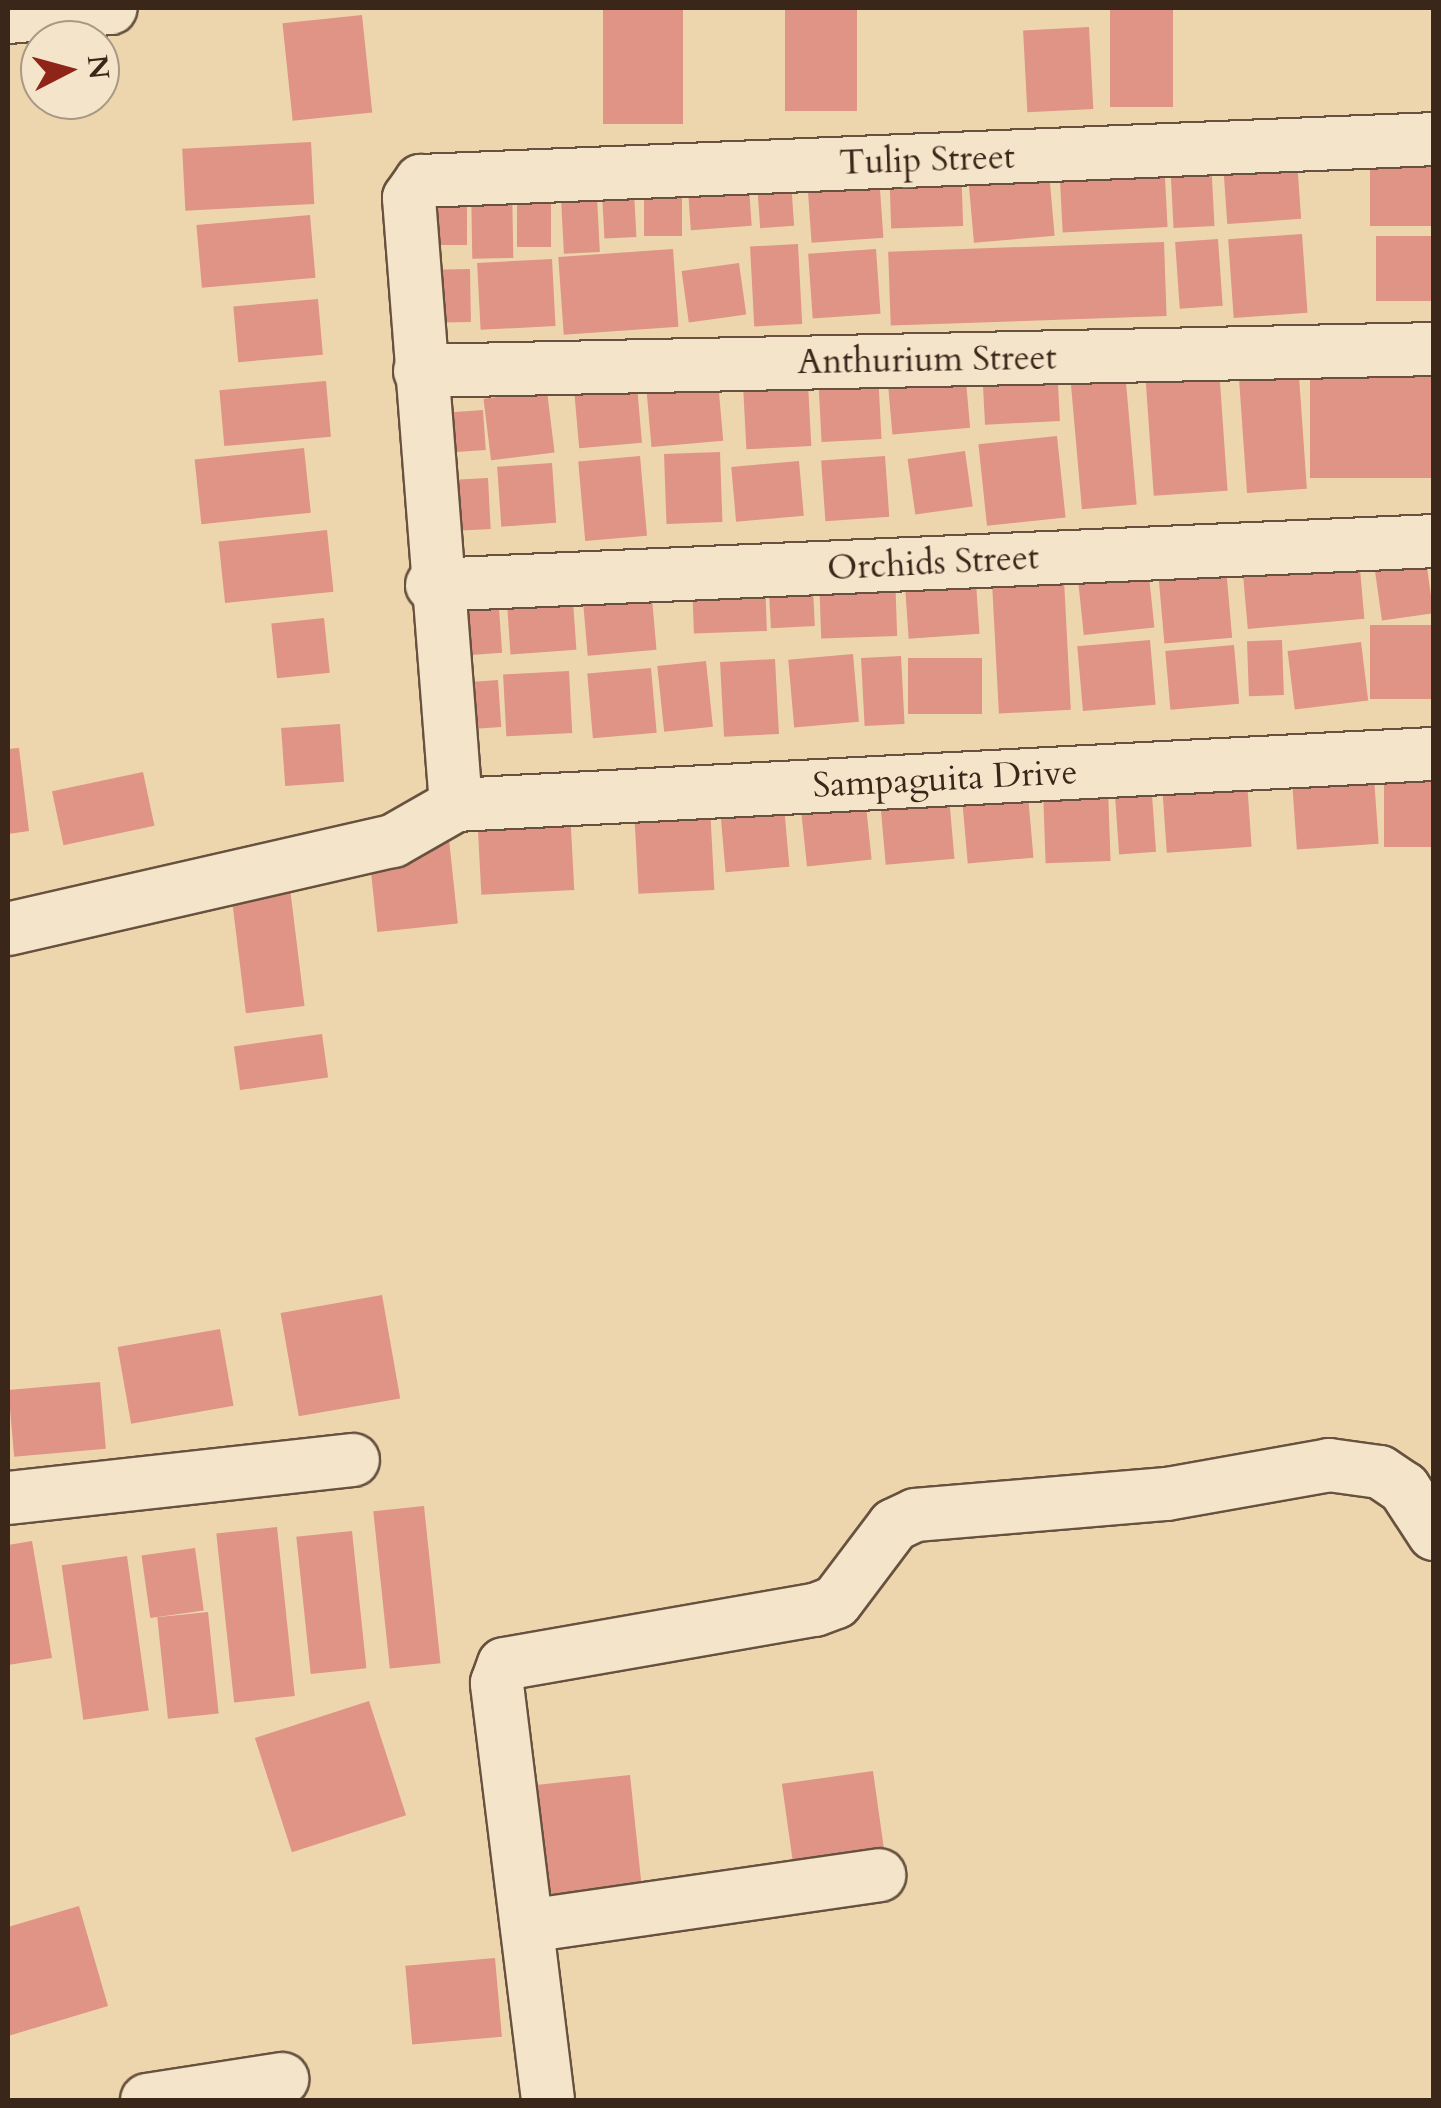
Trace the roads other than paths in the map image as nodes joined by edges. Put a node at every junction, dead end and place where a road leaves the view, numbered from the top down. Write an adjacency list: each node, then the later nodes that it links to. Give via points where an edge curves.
1 (111, 8): 2 (street)
2 (8, 17)
3 (1434, 140): 5 (street, Tulip Street, via 421,181 408,198)
4 (1434, 348): 5 (street, Anthurium Street)
5 (420, 371): 7 (street)
6 (1434, 542): 7 (street, Orchids Street)
7 (432, 586): 9 (street)
8 (1434, 754): 9 (street, Sampaguita Drive)
9 (456, 805): 10 (street, via 393,841)
10 (8, 929)
11 (353, 1460): 12 (street)
12 (8, 1498)
13 (1434, 1534): 15 (street, via 1404,1488 1380,1472 1329,1465 1167,1494 915,1514 894,1526 836,1602 815,1610 504,1664 497,1683)
14 (879, 1875): 15 (street)
15 (527, 1926): 18 (street)
16 (282, 2079): 17 (street)
17 (147, 2100)
18 (548, 2100)

